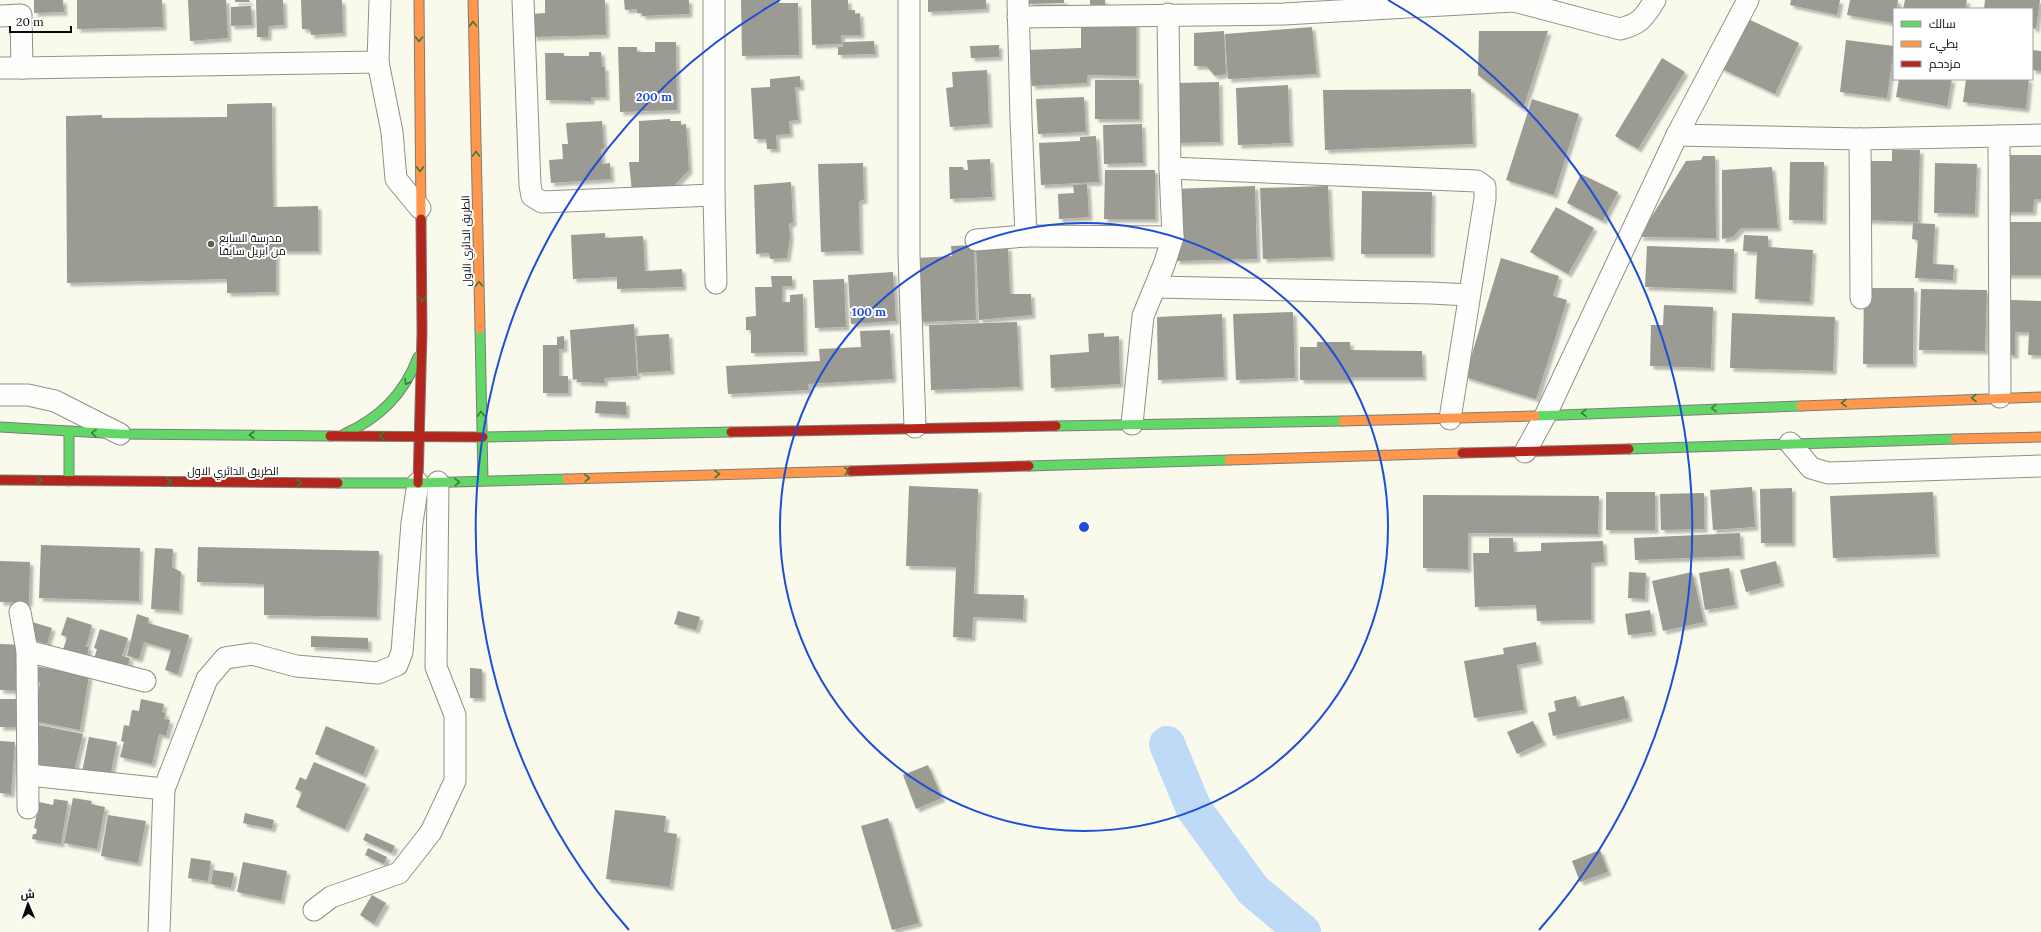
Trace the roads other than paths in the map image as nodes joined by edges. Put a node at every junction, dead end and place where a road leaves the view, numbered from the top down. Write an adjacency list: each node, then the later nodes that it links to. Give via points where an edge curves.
1 (380, 0): 15 (street)
2 (419, 0): 24 (main road, one-way to 24)
3 (473, 0): 45 (main road, الطريق الدائري الاول, one-way to 3)
4 (523, 0): 23 (street, via 532,196 542,202)
5 (714, 0): 23 (street)
6 (909, 0): 40 (street, via 909,254)
7 (1514, 0): 8 (street, via 1620,29 1642,20); 10 (street)
8 (1655, 0)
9 (1748, 0): 18 (street)
10 (1395, 3): 13 (street, via 1284,14)
11 (20, 8): 14 (street); 17 (street)
12 (1018, 8): 13 (street); 25 (street)
13 (1168, 14): 22 (street)
14 (0, 16)
15 (378, 62): 17 (street); 24 (street, via 392,132 396,179)
16 (0, 68): 17 (street)
17 (22, 68)
18 (1677, 134): 21 (street); 36 (street)
19 (1999, 136): 20 (street); 21 (street); 35 (street)
20 (2041, 136)
21 (1860, 139): 31 (street)
22 (1170, 168): 26 (street); 30 (street, via 1477,181 1485,187 1485,199)
23 (714, 195): 28 (street)
24 (420, 208): 32 (main road, one-way to 32)
25 (1026, 236): 26 (street); 27 (street)
26 (1173, 237): 29 (street)
27 (976, 240)
28 (716, 283)
29 (1156, 287): 30 (street); 38 (street, via 1143,316)
30 (1469, 295): 37 (street)
31 (1861, 298)
32 (422, 332): 43 (main road, one-way to 43, via 414,368 395,400 369,422); 44 (main road)
33 (0, 394): 42 (street, via 28,395 56,401)
34 (2041, 397): 35 (main road)
35 (2000, 398): 36 (main road, one-way to 36)
36 (1546, 414): 37 (main road); 48 (street)
37 (1450, 419): 38 (main road)
38 (1132, 424): 40 (main road)
39 (0, 427): 41 (main road)
40 (915, 427): 45 (main road)
41 (69, 431): 42 (main road, one-way to 41); 51 (main road)
42 (120, 434): 43 (main road, one-way to 42)
43 (337, 436): 44 (main road, one-way to 43)
44 (421, 436): 45 (main road); 53 (main road)
45 (482, 437): 52 (main road, الطريق الدائري الاول)
46 (2041, 437): 47 (main road, الطريق الدائري الاول)
47 (1790, 443): 48 (main road, الطريق الدائري الاول); 49 (street, via 1811,468 1828,473)
48 (1525, 452): 52 (main road, الطريق الدائري الاول, one-way to 48)
49 (2041, 466)
50 (0, 480): 51 (main road, الطريق الدائري الاول, one-way to 51)
51 (69, 481): 53 (main road, الطريق الدائري الاول, one-way to 53)
52 (483, 481): 53 (main road, الطريق الدائري الاول, one-way to 52)
53 (428, 483): 58 (street, via 410,542 402,652 397,665 378,673 296,666 252,654 225,658 206,679); 60 (street, via 436,667 455,714 456,781 431,832 399,873 331,897)
54 (20, 612): 55 (street)
55 (27, 650): 56 (street); 57 (street)
56 (145, 681)
57 (29, 775): 58 (street); 59 (street)
58 (164, 789): 61 (street)
59 (28, 808)
60 (314, 910)
61 (159, 932)

